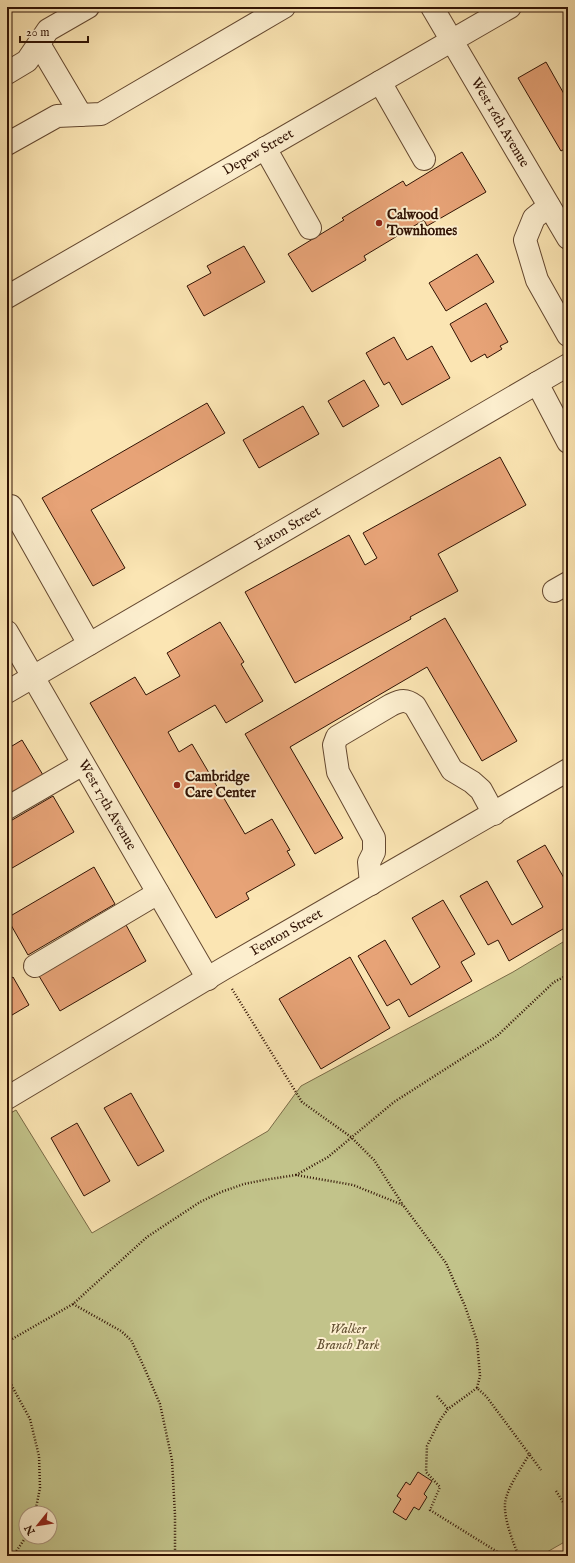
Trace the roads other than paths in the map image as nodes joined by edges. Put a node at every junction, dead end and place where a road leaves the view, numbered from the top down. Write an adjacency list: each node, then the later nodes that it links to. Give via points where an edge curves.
1 (88, 7): 6 (street, via 48,30)
2 (284, 7): 9 (street, via 101,114)
3 (432, 7): 5 (street, West 16th Avenue)
4 (510, 7): 5 (street, Depew Street)
5 (451, 40): 8 (street, Depew Street); 13 (street, West 16th Avenue)
6 (39, 44): 7 (street, via 27,61); 9 (street)
7 (7, 73)
8 (380, 82): 11 (street, Depew Street); 12 (street)
9 (81, 115): 10 (street, via 57,116)
10 (7, 144)
11 (265, 148): 14 (street); 16 (street, Depew Street)
12 (424, 159)
13 (549, 206): 15 (street, West 16th Avenue); 17 (street, via 534,218 525,240 537,280)
14 (310, 228)
15 (568, 238)
16 (7, 297)
17 (561, 305): 18 (street)
18 (568, 335)
19 (568, 365): 20 (street, Eaton Street)
20 (537, 383): 21 (street); 24 (street, Eaton Street)
21 (568, 442)
22 (11, 506): 24 (street)
23 (7, 632): 25 (street, West 17th Avenue)
24 (89, 644): 25 (street, Eaton Street)
25 (33, 677): 26 (street, Eaton Street); 27 (street, West 17th Avenue)
26 (7, 692)
27 (83, 764): 29 (street); 32 (street, West 17th Avenue)
28 (568, 770): 30 (street, Fenton Street)
29 (7, 808)
30 (494, 814): 31 (street, Fenton Street); 31 (street, via 481,790 452,770 415,706 408,701 391,705 337,738 334,745 338,772 374,838 374,852 369,862)
31 (371, 884): 34 (street, Fenton Street)
32 (158, 894): 33 (street); 34 (street, West 17th Avenue)
33 (35, 966)
34 (208, 979): 35 (street, Fenton Street)
35 (7, 1098)

